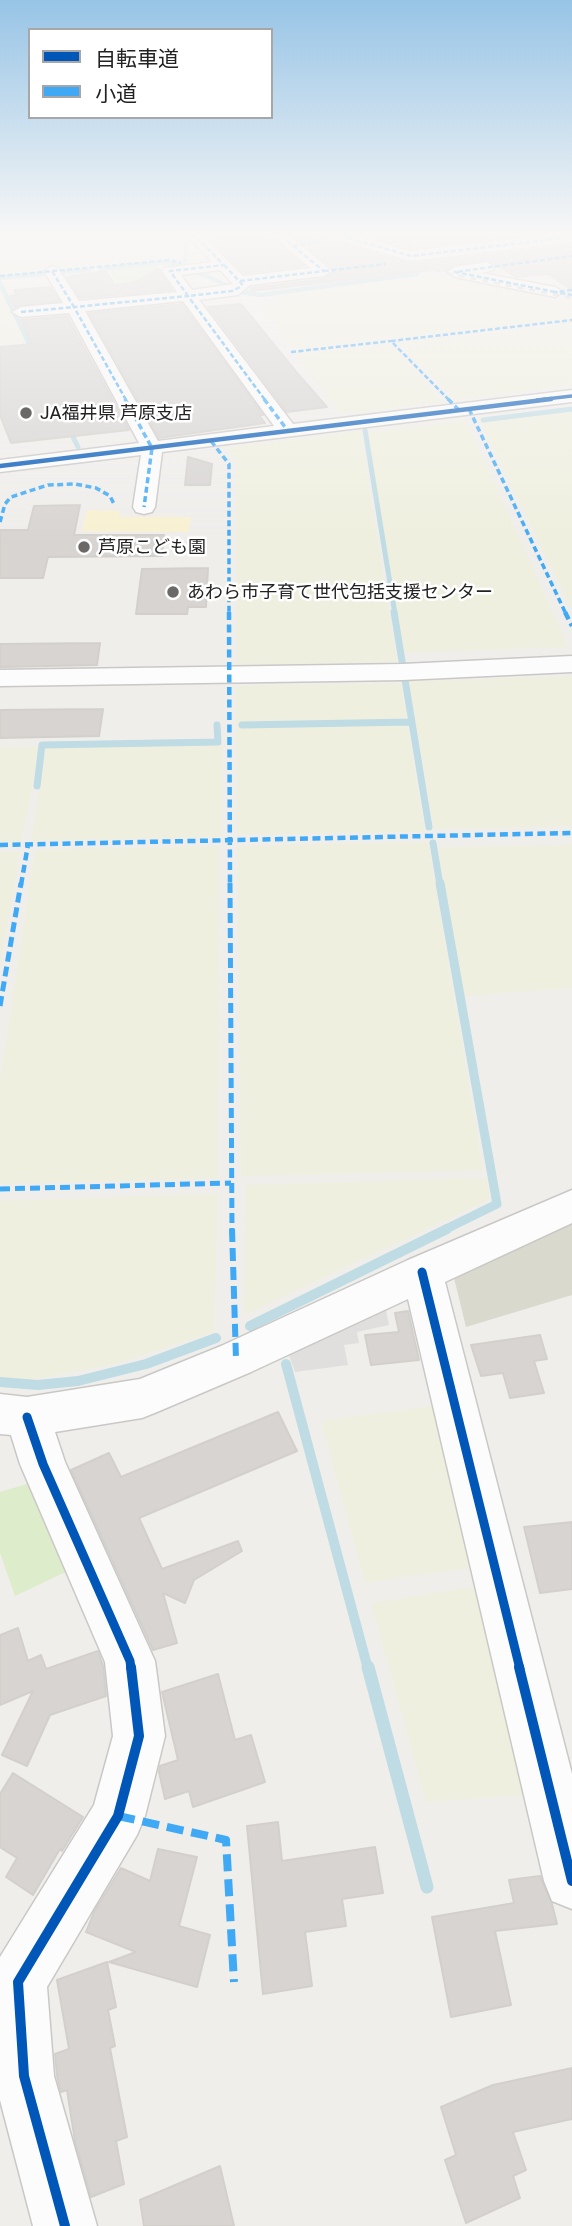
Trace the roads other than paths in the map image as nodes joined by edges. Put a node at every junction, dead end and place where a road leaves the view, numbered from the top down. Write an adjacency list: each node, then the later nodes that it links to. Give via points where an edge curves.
1 (90, 336): 5 (street)
2 (218, 336): 4 (street)
3 (572, 396): 4 (street)
4 (288, 431): 5 (street)
5 (152, 448): 6 (street); 7 (street)
6 (0, 466)
7 (144, 507)
8 (572, 664): 9 (street, via 403,672)
9 (0, 678)
10 (572, 1206): 11 (street)
11 (422, 1272): 12 (street, via 142,1398); 13 (street)
12 (13, 1416): 14 (street, via 43,1464 130,1661 139,1735 118,1816 18,1982)
13 (572, 1881)
14 (12, 2075): 15 (street)
15 (65, 2226)

